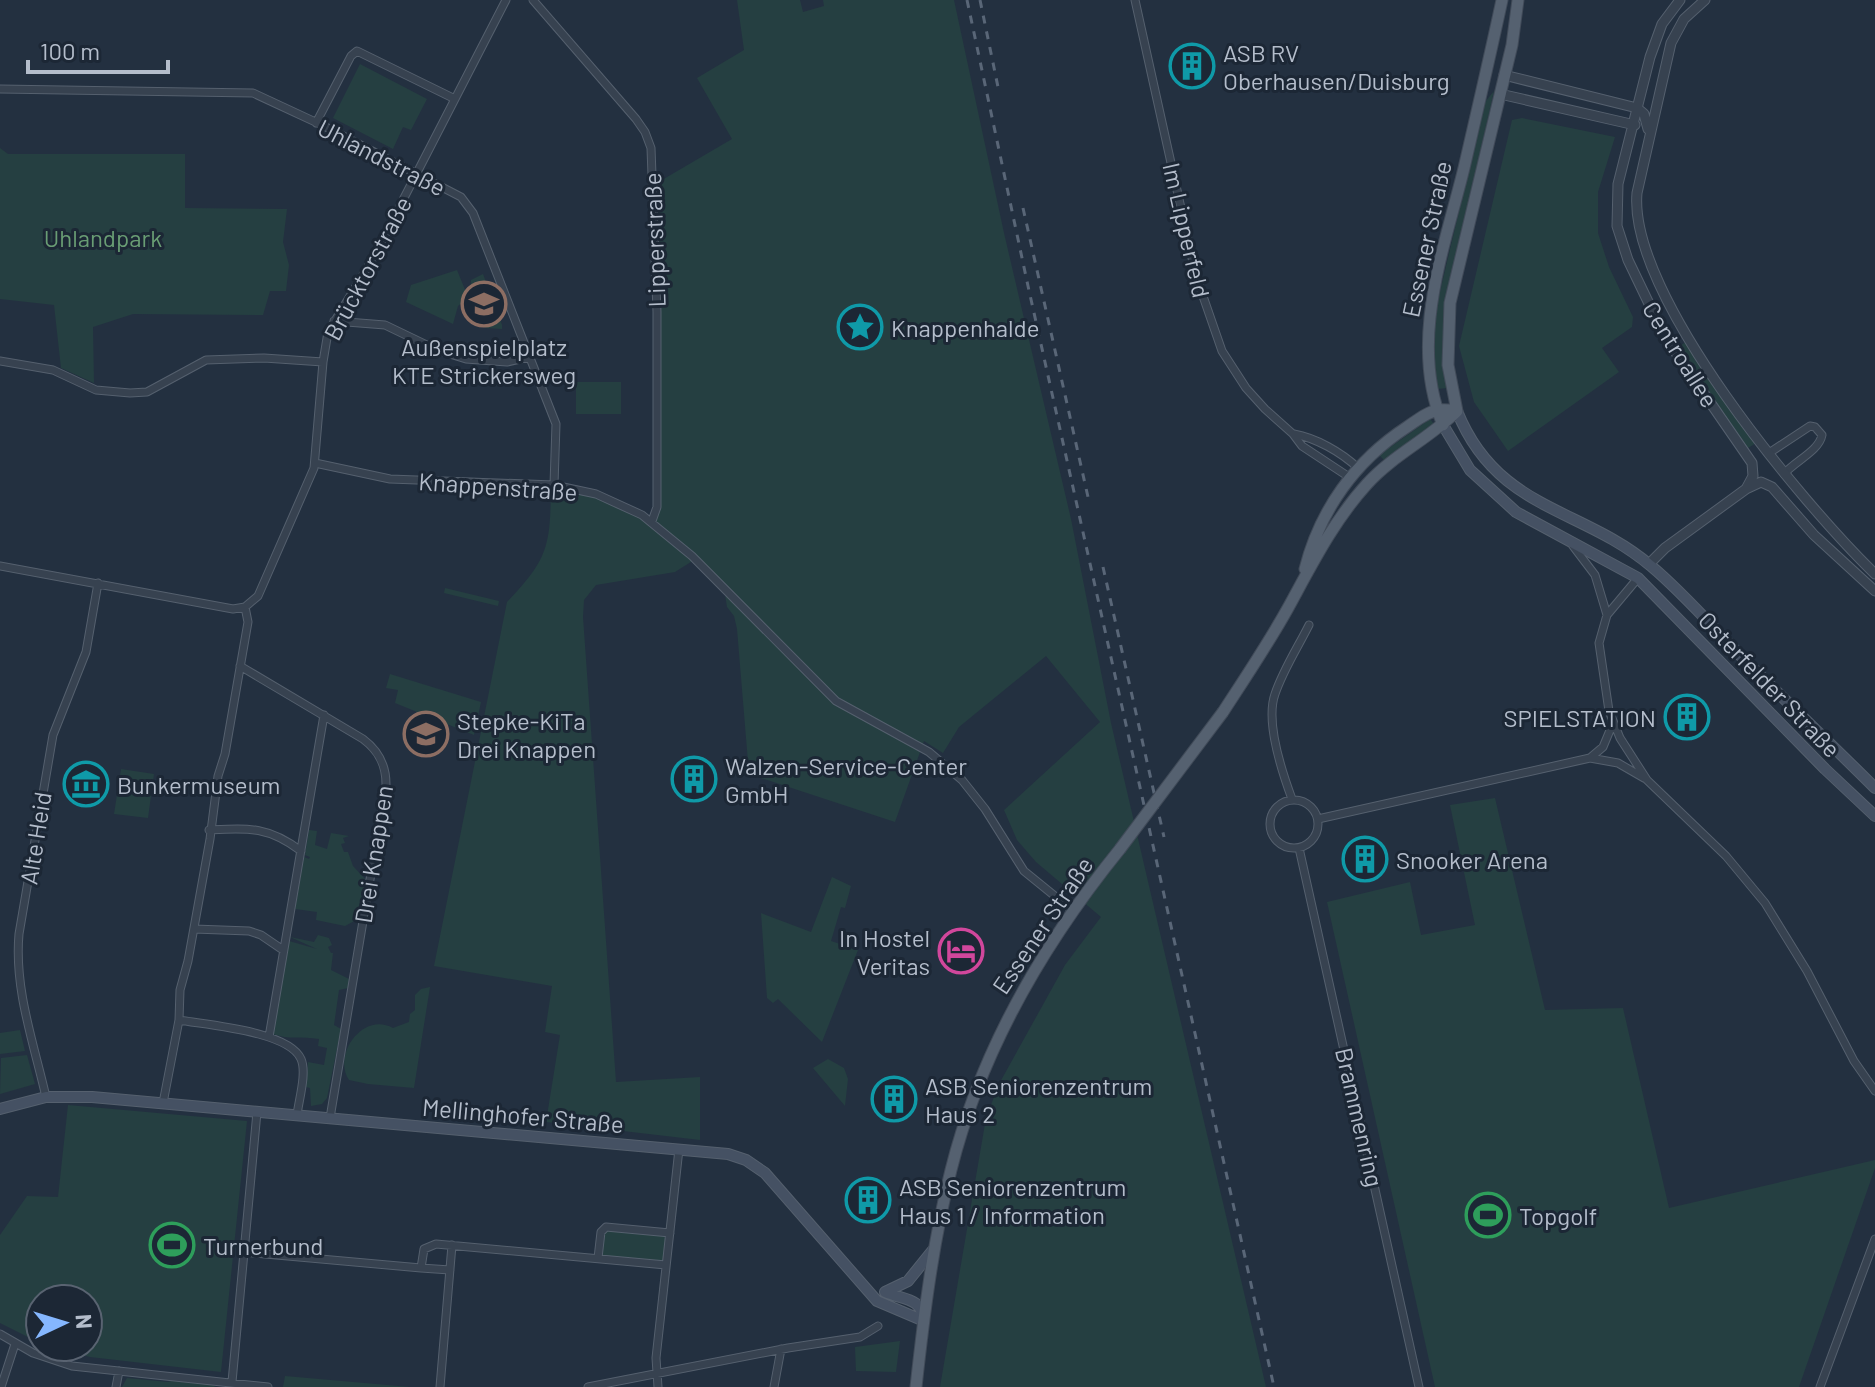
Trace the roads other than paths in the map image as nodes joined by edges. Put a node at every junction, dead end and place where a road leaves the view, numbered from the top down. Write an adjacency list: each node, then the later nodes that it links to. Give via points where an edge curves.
1 (506, 0): 12 (street, Brücktorstraße)
2 (533, 0): 34 (street, Lipperstraße, via 636,119 651,148 657,312 657,507)
3 (1135, 0): 25 (street, Im Lipperfeld, via 1202,298 1234,372)
4 (1502, 0): 9 (main road, Essener Straße)
5 (1518, 0): 8 (main road, Essener Straße)
6 (1680, 0): 13 (street, Centroallee, via 1658,33)
7 (1705, 0): 14 (street, Centroallee, via 1684,19 1671,43)
8 (1504, 75): 9 (main road); 11 (main road, Essener Straße); 13 (street)
9 (1486, 78): 11 (main road); 22 (main road, Essener Straße, via 1430,314 1428,368)
10 (0, 89): 15 (street, Uhlandstraße, via 249,92)
11 (1500, 94): 16 (street); 23 (main road, Essener Straße, via 1450,303 1448,365)
12 (455, 99): 15 (street, via 357,51); 17 (street, Brücktorstraße)
13 (1637, 108): 14 (street); 16 (street, Centroallee)
14 (1651, 117): 16 (street); 26 (street, Centroallee, via 1636,203 1644,244 1690,341)
15 (316, 123): 17 (street, Uhlandstraße)
16 (1632, 125): 33 (street, Centroallee, via 1616,192 1621,240 1665,337 1752,463 1753,478)
17 (416, 174): 18 (street, Brücktorstraße); 19 (street, Uhlandstraße, via 461,197 471,208)
18 (334, 321): 19 (street, via 385,325 466,359 504,362); 21 (street, Brücktorstraße)
19 (529, 357): 32 (street, Uhlandstraße, via 557,429)
20 (0, 361): 21 (street, via 53,370 96,390 130,393 147,392 209,360)
21 (323, 362): 27 (street, Brücktorstraße)
22 (1436, 409): 23 (main road); 24 (main road, Essener Straße); 28 (main road, Essener Straße, via 1386,441)
23 (1457, 411): 24 (main road, Essener Straße); 36 (main road, Osterfelder Straße, via 1475,445 1520,491)
24 (1443, 425): 31 (main road, Essener Straße); 35 (main road, Osterfelder Straße, via 1464,463 1494,494)
25 (1293, 434): 28 (street, Im Lipperfeld, via 1308,437); 30 (street, Im Lipperfeld, via 1302,446)
26 (1769, 453): 29 (street, Centroallee); 29 (street, via 1810,426 1820,430 1820,444)
27 (315, 463): 32 (street, Knappenstraße, via 390,479); 43 (street, via 260,593)
28 (1358, 468): 30 (main road, Essener Straße); 31 (main road)
29 (1784, 474): 38 (street, Centroallee)
30 (1349, 477): 31 (main road); 40 (main road, Essener Straße, via 1319,527)
31 (1367, 483): 40 (main road, Essener Straße)
32 (554, 485): 34 (street, Knappenstraße, via 607,498)
33 (1746, 489): 36 (street); 42 (street, via 1769,484)
34 (652, 521): 58 (street, Knappenstraße, via 836,701 921,747 956,775 973,792 1024,871)
35 (1571, 543): 39 (main road, Osterfelder Straße); 44 (street, via 1595,575)
36 (1649, 564): 39 (main road); 51 (main road, Osterfelder Straße)
37 (0, 566): 41 (street)
38 (1875, 574)
39 (1638, 578): 44 (street); 53 (main road, Osterfelder Straße)
40 (1302, 581): 58 (main road, Essener Straße, bridge, via 1223,712)
41 (98, 583): 43 (street); 64 (street, Alte Heid, via 86,652 53,735 19,934 26,1018)
42 (1875, 591)
43 (245, 607): 46 (street, via 248,622)
44 (1607, 615): 48 (street, via 1599,654)
45 (1309, 625): 52 (street, via 1274,694 1271,711)
46 (240, 666): 47 (street, Drei Knappen); 55 (street)
47 (324, 715): 57 (street); 69 (street, Drei Knappen, via 374,748 384,765 386,784)
48 (1613, 721): 49 (street, via 1607,741); 50 (street)
49 (1590, 758): 50 (street, via 1618,763); 54 (street)
50 (1647, 780): 63 (street, via 1726,856 1765,903)
51 (1875, 788)
52 (1292, 799): 54 (street, via 1307,803); 56 (street, via 1275,809 1270,825 1278,841)
53 (1875, 816)
54 (1318, 819): 56 (street, via 1313,838)
55 (209, 830): 57 (street, via 270,832); 59 (street)
56 (1299, 848): 99 (street, Brammenring)
57 (301, 851): 60 (street)
58 (1072, 910): 74 (main road, Essener Straße, via 1020,993 975,1092)
59 (194, 929): 60 (street, via 249,931); 61 (street)
60 (283, 950): 62 (street)
61 (179, 1020): 62 (street); 65 (street)
62 (269, 1037): 68 (street, via 291,1046 302,1060)
63 (1875, 1091)
64 (46, 1097): 65 (main road, Mellinghofer Straße); 66 (main road, Mellinghofer Straße)
65 (163, 1103): 67 (main road, Mellinghofer Straße)
66 (0, 1109)
67 (257, 1112): 68 (main road, Mellinghofer Straße); 75 (street)
68 (297, 1115): 69 (main road, Mellinghofer Straße)
69 (330, 1118): 70 (main road, Mellinghofer Straße)
70 (679, 1149): 71 (street); 80 (main road, Mellinghofer Straße, via 728,1154 754,1165)
71 (670, 1233): 76 (street, via 606,1227); 77 (street)
72 (1875, 1239): 100 (street)
73 (452, 1245): 76 (street); 78 (street, via 428,1245); 79 (street)
74 (933, 1250): 81 (main road, via 908,1281); 82 (main road, Essener Straße)
75 (243, 1252): 78 (street); 89 (street)
76 (598, 1258): 77 (street)
77 (666, 1265): 88 (street)
78 (421, 1268): 79 (street)
79 (450, 1270): 94 (street)
80 (863, 1285): 81 (main road); 82 (main road, Mellinghofer Straße, via 881,1304)
81 (885, 1292): 82 (main road, via 915,1301)
82 (924, 1321): 98 (main road, Essener Straße)
83 (878, 1326): 86 (street, via 860,1337)
84 (0, 1334): 85 (street)
85 (15, 1344): 87 (street, via 63,1363); 91 (street)
86 (781, 1349): 88 (street); 97 (street)
87 (119, 1371): 89 (street); 92 (street)
88 (658, 1373): 95 (street); 96 (street)
89 (232, 1382): 90 (street)
90 (255, 1386): 93 (street)
91 (1, 1387)
92 (116, 1387)
93 (268, 1387)
94 (440, 1387)
95 (588, 1387)
96 (658, 1387)
97 (774, 1387)
98 (916, 1387)
99 (1419, 1387)
100 (1820, 1387)

